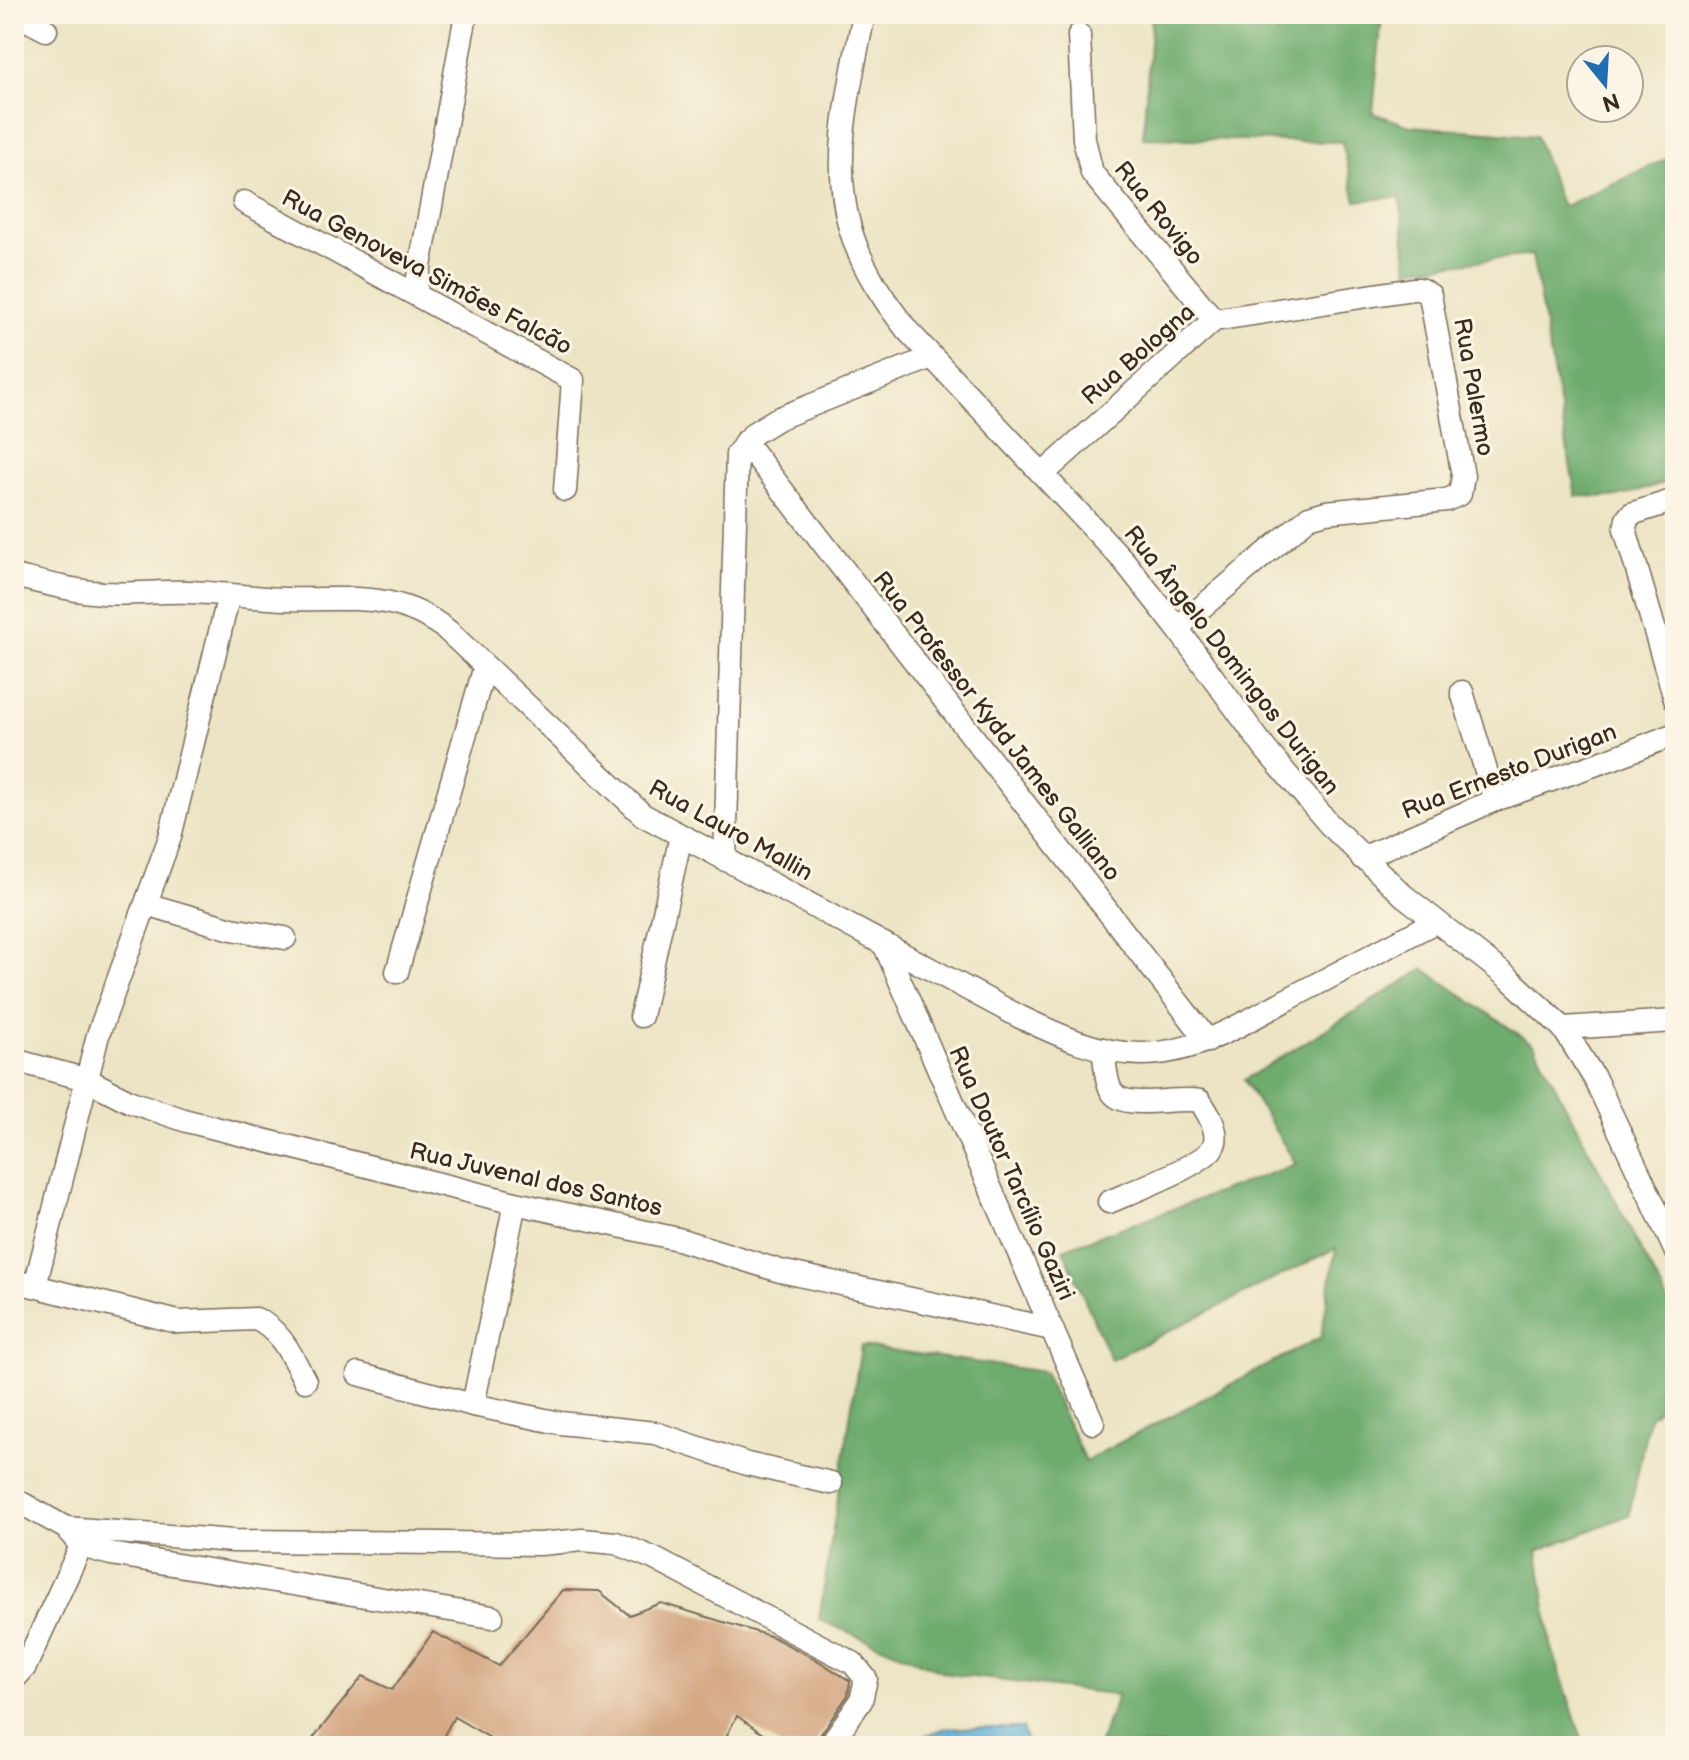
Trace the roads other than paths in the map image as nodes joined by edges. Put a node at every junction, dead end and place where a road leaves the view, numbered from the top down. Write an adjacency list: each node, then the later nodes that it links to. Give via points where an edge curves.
1 (15, 14): 4 (street)
2 (466, 14): 8 (street)
3 (864, 14): 10 (street, Rua Ângelo Domingos Durigan, via 845,131 844,189 850,227 872,280)
4 (46, 30)
5 (1079, 35): 9 (street, Rua Rovigo, via 1084,139 1092,173)
6 (244, 202): 8 (street, Rua Genoveva Simões Falcão)
7 (1426, 291): 9 (street, Rua Bologna); 17 (street, Rua Palermo, via 1433,301 1463,476 1460,494 1309,517)
8 (415, 294): 13 (street, Rua Genoveva Simões Falcão, via 573,380)
9 (1214, 320): 12 (street, Rua Bologna)
10 (932, 357): 11 (street, via 777,419); 12 (street, Rua Ângelo Domingos Durigan)
11 (745, 442): 26 (street, via 735,467); 35 (street, Rua Professor Kydd James Galliano)
12 (1043, 474): 17 (street, Rua Ângelo Domingos Durigan)
13 (565, 490)
14 (1675, 500): 18 (street, via 1631,514 1625,529)
15 (14, 576): 16 (street, Rua Lauro Mallin, via 103,593)
16 (229, 595): 19 (street, Rua Lauro Mallin, via 351,597 414,608); 27 (street, via 170,837)
17 (1177, 628): 25 (street, Rua Ângelo Domingos Durigan, via 1266,750)
18 (1669, 649): 21 (street)
19 (485, 666): 24 (street, Rua Lauro Mallin, via 631,805); 31 (street)
20 (1462, 692): 23 (street)
21 (1675, 699)
22 (1675, 734): 23 (street, Rua Ernesto Durigan)
23 (1495, 800): 25 (street, Rua Ernesto Durigan)
24 (681, 836): 26 (street, Rua Lauro Mallin); 32 (street)
25 (1362, 858): 28 (street, Rua Ângelo Domingos Durigan)
26 (725, 860): 30 (street, Rua Lauro Mallin)
27 (146, 904): 29 (street); 38 (street, via 98,1035)
28 (1435, 922): 34 (street, Rua Ângelo Domingos Durigan); 35 (street, Rua Lauro Mallin)
29 (285, 938)
30 (884, 944): 36 (street, Rua Lauro Mallin, via 1020,1017); 43 (street, Rua Doutor Tarcílio Gaziri)
31 (397, 972)
32 (641, 1016)
33 (1675, 1021): 34 (street)
34 (1563, 1028): 41 (street, Rua Ângelo Domingos Durigan, via 1595,1079)
35 (1208, 1041): 36 (street, Rua Lauro Mallin, via 1165,1053)
36 (1103, 1049): 39 (street, via 1110,1090 1120,1101 1200,1101 1216,1134 1213,1148 1197,1162)
37 (14, 1060): 38 (street, Rua Juvenal dos Santos)
38 (88, 1080): 40 (street, Rua Juvenal dos Santos, via 187,1121); 42 (street)
39 (1109, 1202)
40 (515, 1203): 43 (street, Rua Juvenal dos Santos, via 665,1235 805,1277); 46 (street)
41 (1674, 1244)
42 (24, 1284): 45 (street, via 178,1322 256,1319 281,1338)
43 (1052, 1329): 47 (street, Rua Doutor Tarcílio Gaziri)
44 (358, 1374): 46 (street)
45 (305, 1381)
46 (473, 1405): 48 (street, via 578,1426 655,1433 747,1464)
47 (1093, 1423)
48 (831, 1483)
49 (14, 1499): 50 (street)
50 (66, 1528): 51 (street); 54 (street, via 233,1541 616,1543 853,1663 866,1679 861,1701)
51 (81, 1546): 52 (street); 53 (street, via 25,1667)
52 (492, 1617)
53 (14, 1679)
54 (829, 1746)

